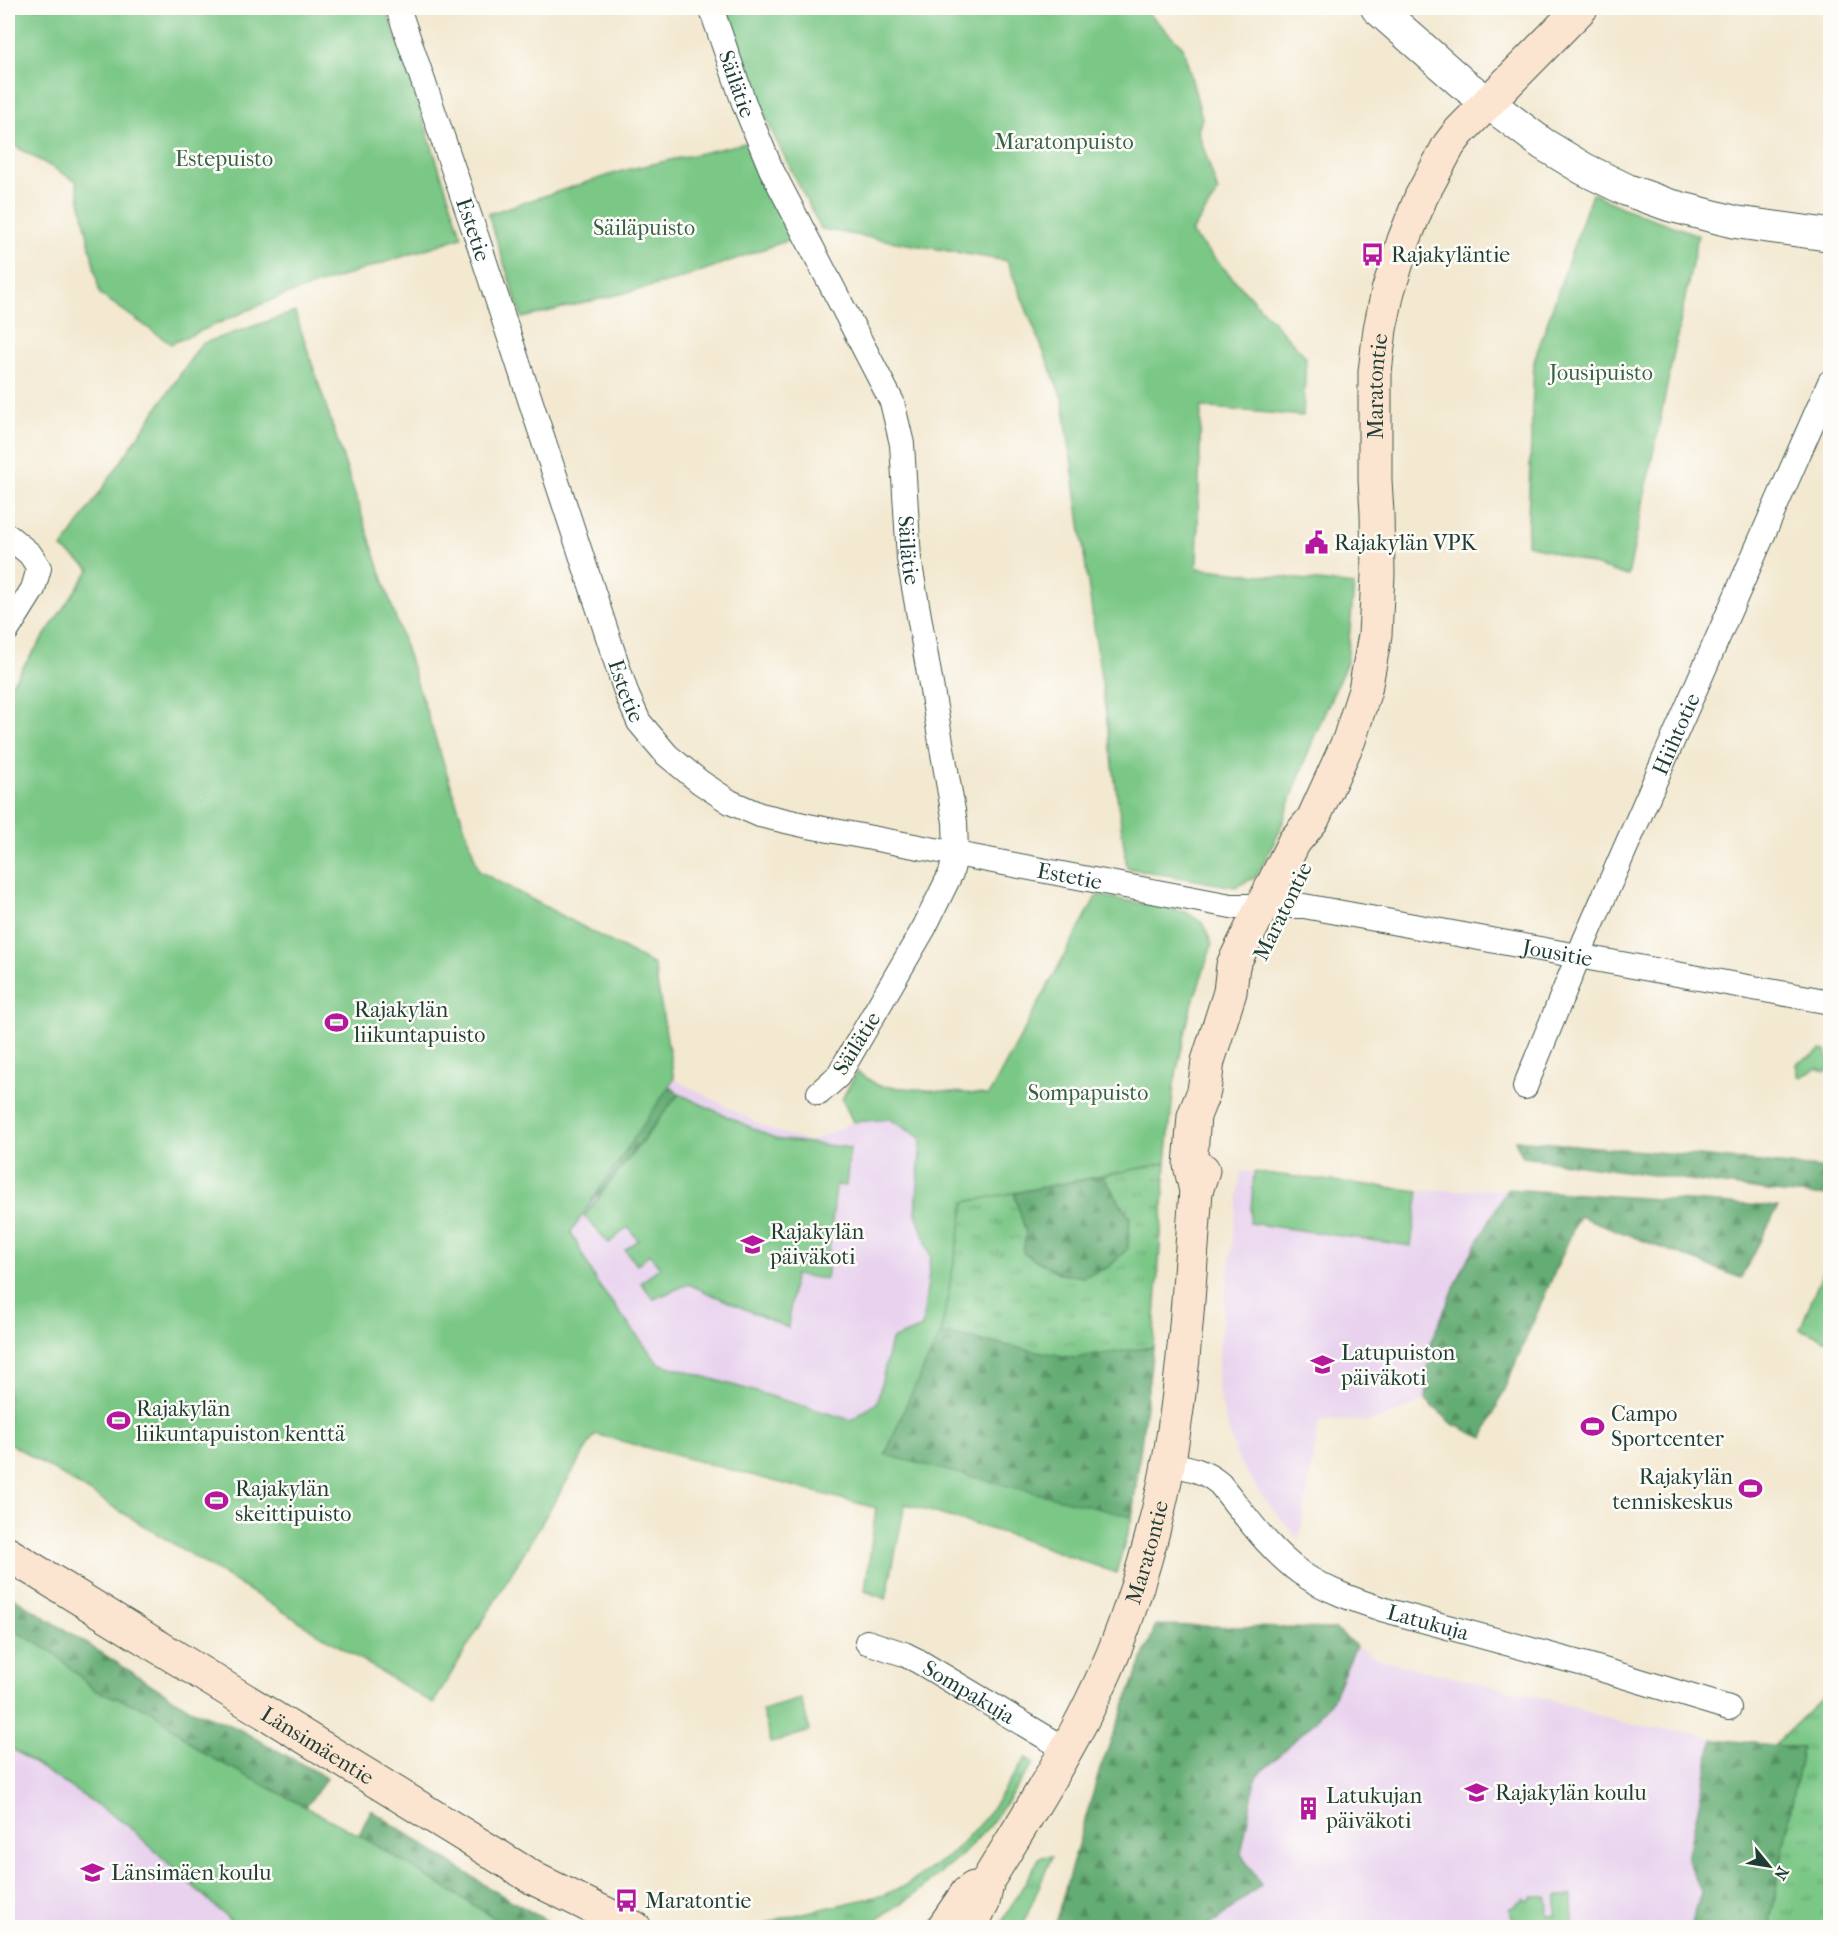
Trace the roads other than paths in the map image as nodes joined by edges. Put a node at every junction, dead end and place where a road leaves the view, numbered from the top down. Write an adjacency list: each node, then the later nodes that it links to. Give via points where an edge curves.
1 (398, 8): 10 (street, Estetie, via 639,722 667,755 700,782 730,802 760,815)
2 (711, 8): 10 (street, Säilätie, via 771,169 892,402 902,444 909,559 955,822)
3 (1377, 8): 5 (street)
4 (1581, 8): 5 (main road, Maratontie)
5 (1488, 102): 6 (street, via 1543,144 1627,190 1735,222); 11 (main road, Maratontie, via 1449,145 1421,197 1388,291 1375,372 1378,575 1375,635 1365,690 1349,740 1313,819 1312,851)
6 (1830, 235)
7 (1830, 382): 12 (street, Hiihtotie)
8 (8, 536): 9 (street, via 30,554 39,568 33,589)
9 (8, 630)
10 (956, 853): 11 (street, Estetie, via 1231,906); 15 (street, Säilätie, via 951,873 924,928 838,1076)
11 (1274, 906): 12 (street, Jousitie, via 1304,906); 16 (main road, Maratontie, via 1252,973 1230,992 1194,1116 1190,1165 1196,1191 1183,1359)
12 (1578, 957): 13 (street, Jousitie); 14 (street, Hiihtotie)
13 (1830, 1002)
14 (1525, 1087)
15 (819, 1093)
16 (1168, 1464): 19 (street, Latukuja, via 1209,1475 1278,1553 1302,1574 1353,1599); 20 (main road, Maratontie, via 1151,1541 1129,1612 1102,1680)
17 (8, 1554): 22 (main road, Länsimäentie, via 535,1879)
18 (867, 1642): 20 (street, Sompakuja, via 918,1661)
19 (1729, 1708)
20 (1067, 1750): 21 (main road, Maratontie)
21 (988, 1880): 23 (main road, Maratontie, via 967,1893); 24 (main road, Maratontie, via 983,1903)
22 (635, 1928)
23 (943, 1928)
24 (969, 1928)

